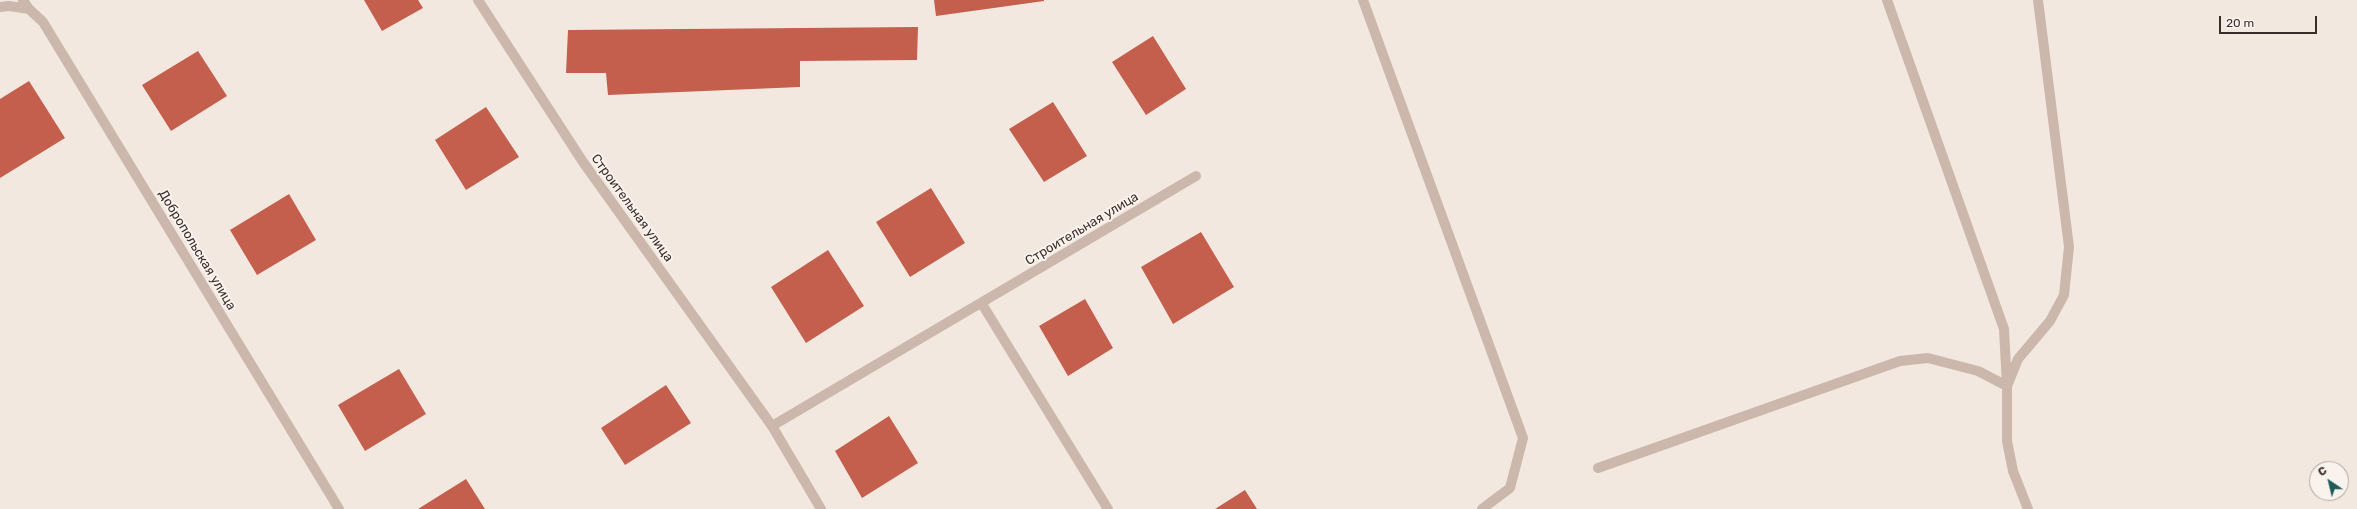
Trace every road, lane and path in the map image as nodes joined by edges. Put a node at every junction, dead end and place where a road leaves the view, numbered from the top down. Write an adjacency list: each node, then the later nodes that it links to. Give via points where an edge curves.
1 (23, 0): 7 (street, Добропольская улица)
2 (478, 0): 11 (street, Строительная улица, via 583,162)
3 (1364, 0): 16 (street, via 1523,438 1510,488)
4 (1886, 0): 10 (street, via 2004,329)
5 (2038, 0): 10 (street, via 2069,247 2064,295 2050,322 2018,359)
6 (0, 7): 7 (street)
7 (29, 9): 13 (street, Добропольская улица, via 43,22)
8 (1196, 176): 9 (street, Строительная улица)
9 (982, 304): 11 (street, Строительная улица); 15 (street)
10 (2006, 386): 12 (street, via 1978,371 1928,358 1900,361); 17 (street, via 2007,440 2013,471)
11 (772, 426): 14 (street, Строительная улица)
12 (1598, 468)
13 (339, 509)
14 (822, 509)
15 (1108, 509)
16 (1482, 509)
17 (2028, 509)

